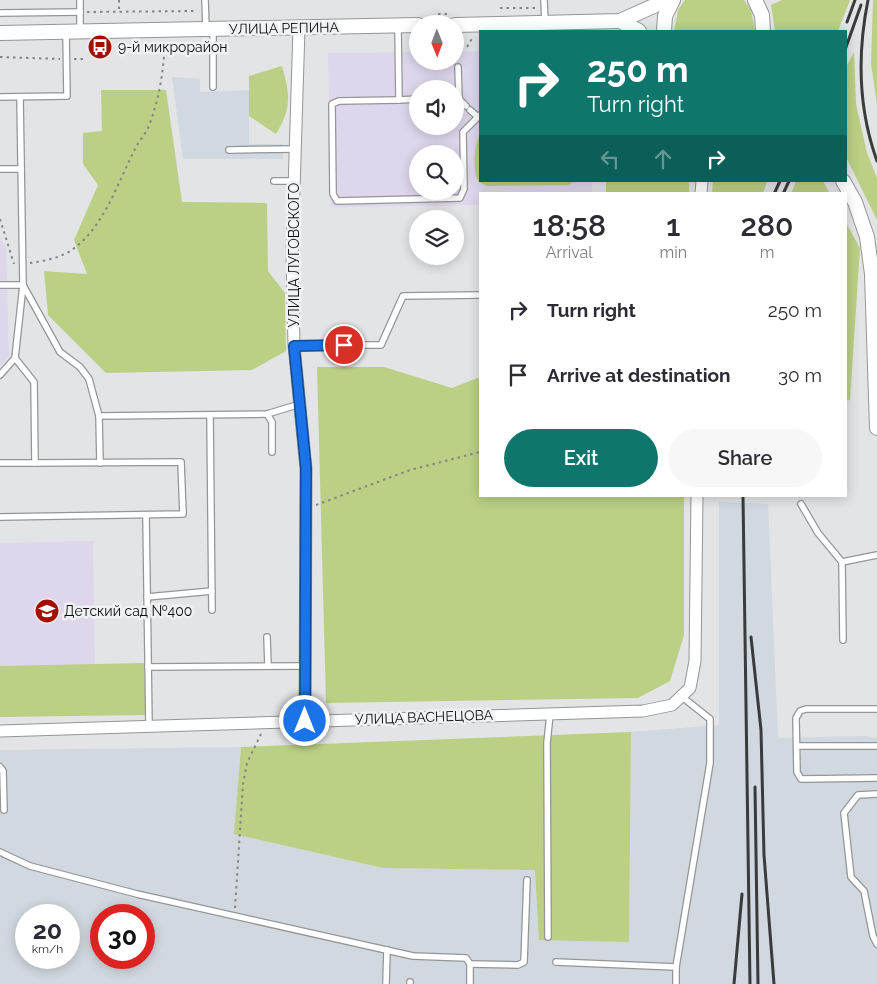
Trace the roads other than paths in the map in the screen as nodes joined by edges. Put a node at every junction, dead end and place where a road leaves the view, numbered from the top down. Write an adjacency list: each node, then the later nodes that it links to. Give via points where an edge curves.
1 (80, 0): 7 (lane)
2 (205, 0): 15 (lane)
3 (544, 0): 10 (lane)
4 (668, 0): 9 (street)
5 (673, 0): 17 (street)
6 (755, 0): 18 (street, via 762,14)
7 (80, 12): 8 (lane); 19 (lane)
8 (0, 13)
9 (620, 21): 10 (street); 16 (street)
10 (545, 23): 12 (street)
11 (409, 25): 13 (street, УЛИЦА РЕПИНА)
12 (464, 25)
13 (398, 26): 14 (street, УЛИЦА РЕПИНА); 26 (lane)
14 (300, 28): 15 (street, УЛИЦА РЕПИНА); 29 (street, УЛИЦА ЛУГОВСКОГО)
15 (210, 30): 19 (street, УЛИЦА РЕПИНА); 22 (lane)
16 (637, 30)
17 (664, 30)
18 (764, 30)
19 (80, 32): 21 (street, УЛИЦА РЕПИНА)
20 (0, 33): 21 (street, УЛИЦА РЕПИНА)
21 (66, 33): 24 (lane, via 67,96)
22 (213, 87)
23 (0, 97): 24 (lane)
24 (20, 97): 32 (lane)
25 (409, 99): 26 (lane)
26 (399, 100): 28 (lane, via 339,101 332,104 333,194 337,201 460,198 464,188 464,132)
27 (464, 105): 28 (lane)
28 (479, 116)
29 (295, 149): 30 (lane); 34 (street, УЛИЦА ЛУГОВСКОГО)
30 (229, 150)
31 (0, 169): 32 (lane)
32 (21, 169): 37 (lane)
33 (274, 181): 34 (lane)
34 (294, 181): 40 (street, УЛИЦА ЛУГОВСКОГО)
35 (844, 182): 36 (street, via 855,202 867,237)
36 (874, 273): 47 (street)
37 (23, 284): 38 (lane); 41 (lane); 46 (lane, via 60,352 80,367 89,379)
38 (0, 285)
39 (479, 295): 40 (lane, via 403,296 381,345)
40 (294, 346): 43 (street, УЛИЦА ЛУГОВСКОГО)
41 (15, 358): 42 (lane); 50 (lane, via 34,382)
42 (1, 373)
43 (300, 404): 44 (lane); 64 (street, УЛИЦА ЛУГОВСКОГО, via 306,468)
44 (267, 414): 45 (lane); 48 (lane, via 272,422)
45 (210, 415): 46 (lane); 58 (lane)
46 (99, 416): 51 (lane)
47 (877, 428)
48 (272, 452)
49 (0, 463): 50 (lane)
50 (35, 463): 51 (lane)
51 (100, 463): 54 (lane, via 181,462 183,514)
52 (697, 497): 66 (street, via 695,661)
53 (801, 504): 57 (lane, via 818,533)
54 (146, 515): 55 (lane); 59 (lane)
55 (0, 517)
56 (877, 555): 57 (lane)
57 (842, 562): 62 (lane)
58 (212, 591): 59 (lane); 60 (lane)
59 (147, 597): 65 (lane)
60 (212, 610)
61 (267, 637): 63 (lane)
62 (843, 640)
63 (268, 666): 64 (lane); 65 (lane)
64 (306, 666): 69 (street, УЛИЦА ЛУГОВСКОГО)
65 (148, 667): 70 (lane)
66 (686, 692): 68 (street, УЛИЦА ВАСНЕЦОВА, via 672,705 643,711); 85 (lane, via 710,718 710,763)
67 (877, 709): 72 (lane, via 800,711 796,718)
68 (550, 713): 69 (street, УЛИЦА ВАСНЕЦОВА); 80 (lane, via 547,743)
69 (305, 721): 70 (street, УЛИЦА ВАСНЕЦОВА)
70 (149, 727): 71 (street, УЛИЦА ВАСНЕЦОВА)
71 (0, 731)
72 (797, 746): 73 (lane); 75 (lane, via 797,772 801,779)
73 (877, 746)
74 (0, 767): 77 (lane, via 3,772)
75 (877, 778)
76 (877, 794): 81 (lane, via 858,796 844,813 851,877 864,891)
77 (4, 810)
78 (0, 852): 82 (lane, via 30,866 137,894)
79 (527, 880): 84 (lane, via 524,962 518,965)
80 (548, 937)
81 (877, 944)
82 (387, 950): 84 (lane, via 414,956 461,957 470,960); 86 (lane)
83 (556, 962): 85 (lane)
84 (470, 964): 87 (lane)
85 (676, 966): 88 (lane)
86 (386, 984)
87 (470, 984)
88 (676, 984)

